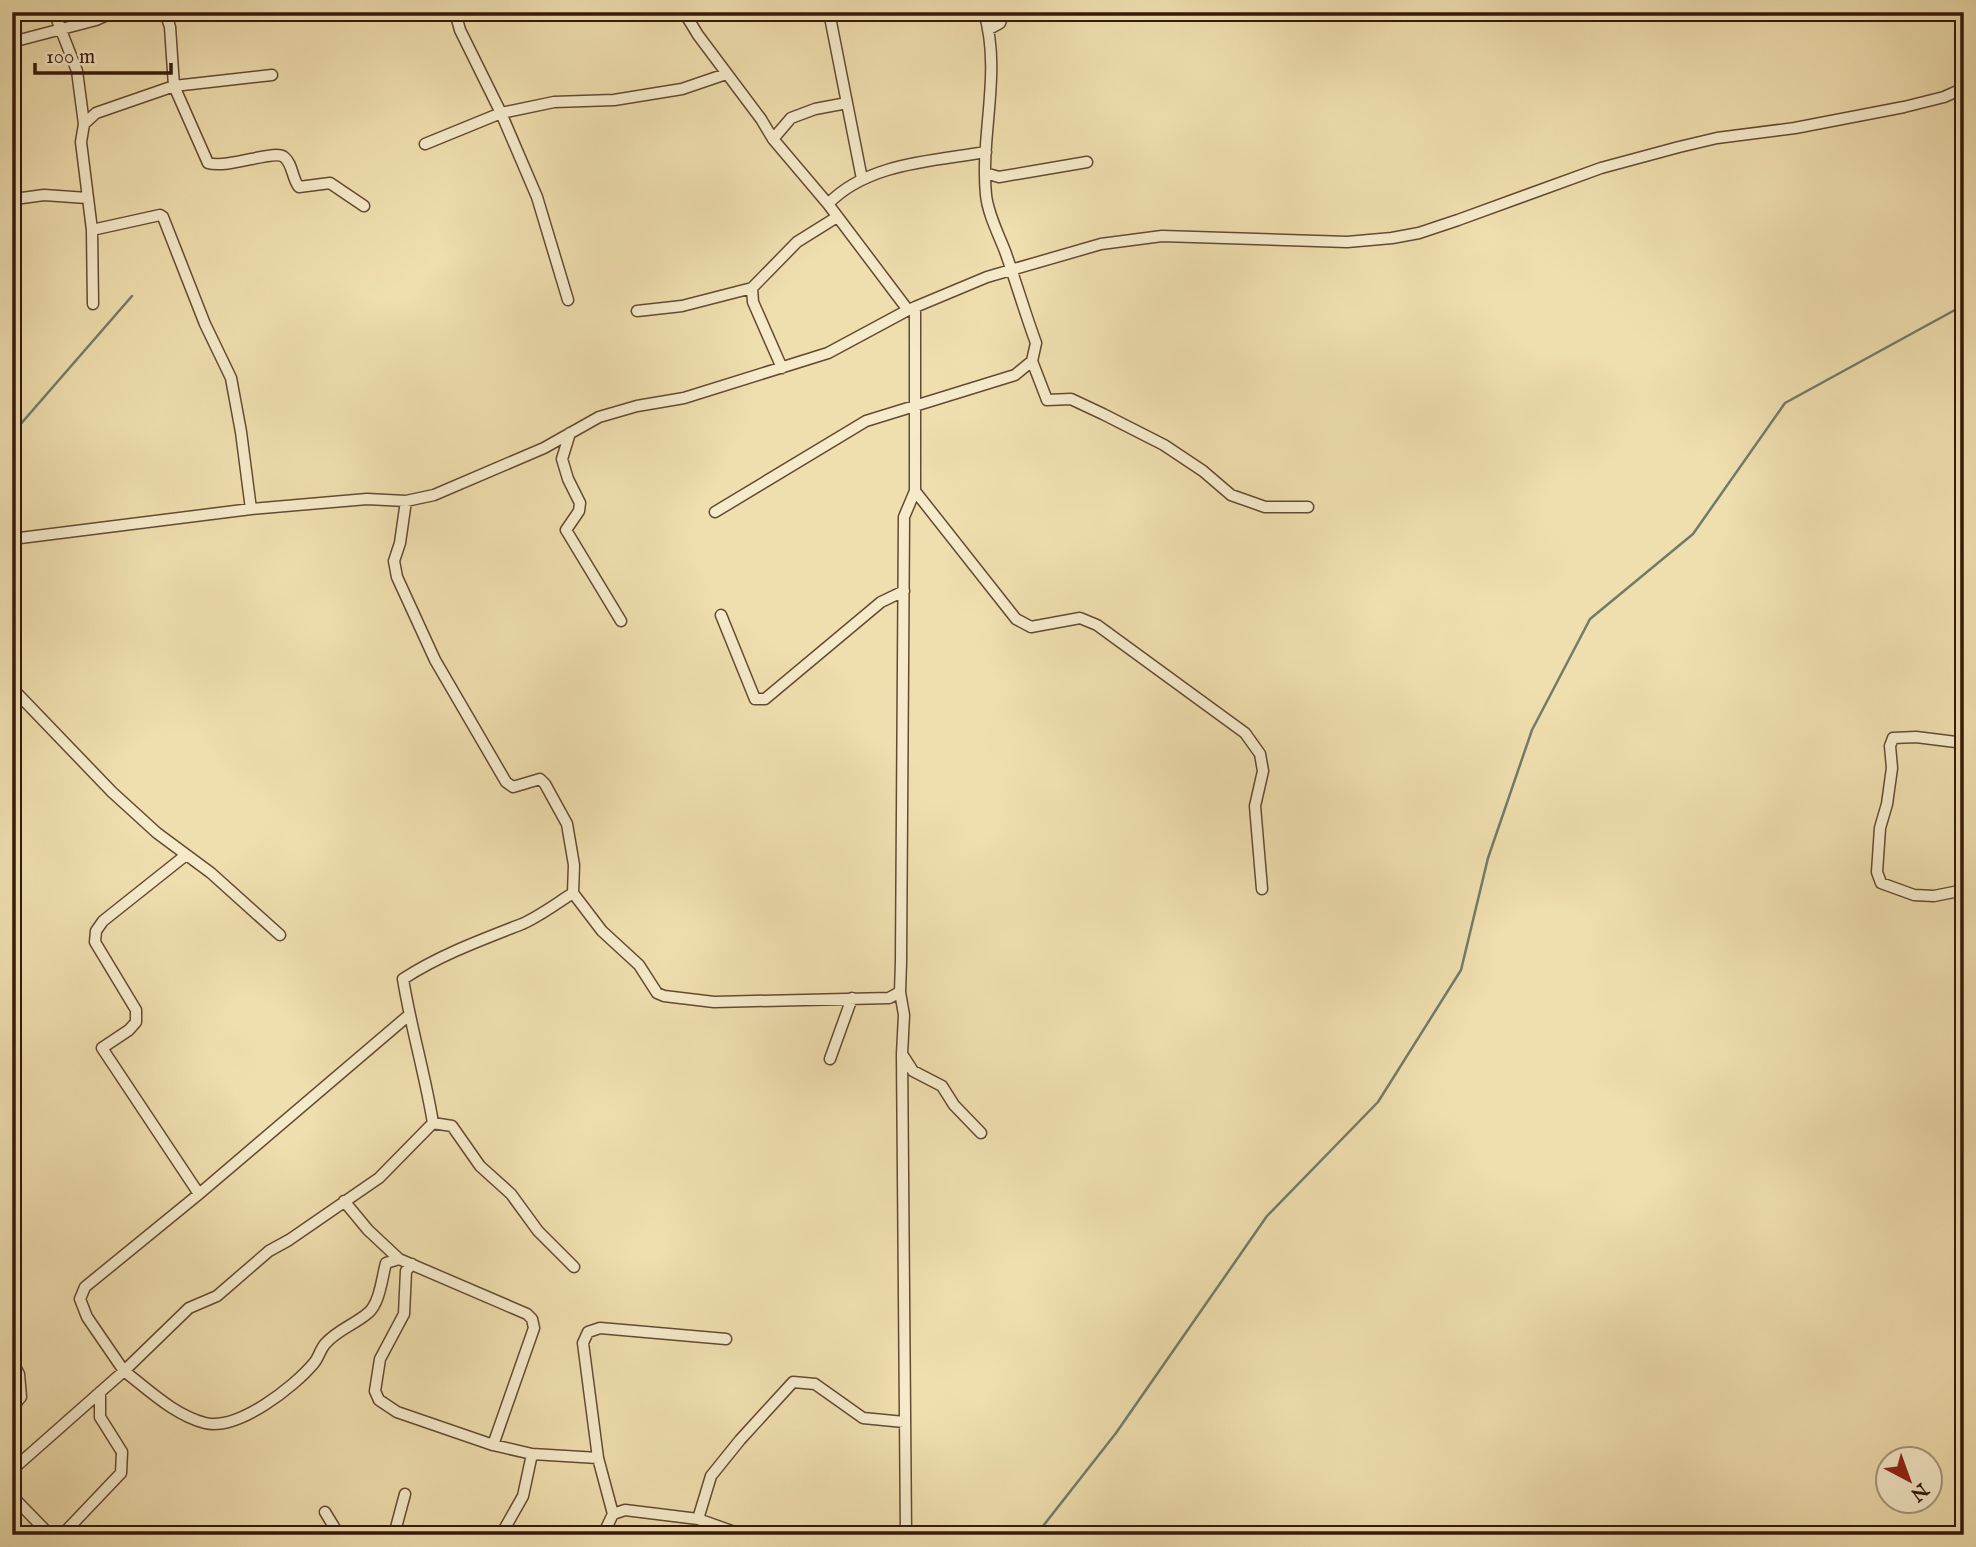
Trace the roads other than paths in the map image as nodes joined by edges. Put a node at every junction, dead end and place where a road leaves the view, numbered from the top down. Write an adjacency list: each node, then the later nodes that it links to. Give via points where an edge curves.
1 (54, 12): 9 (street)
2 (114, 12): 9 (street)
3 (165, 12): 14 (street)
4 (455, 12): 17 (street)
5 (684, 12): 12 (street)
6 (830, 12): 16 (street)
7 (984, 12): 10 (street)
8 (1004, 12): 10 (street, via 1000,23)
9 (61, 29): 11 (street); 18 (street, via 77,71)
10 (989, 29): 21 (street)
11 (12, 42)
12 (726, 74): 17 (street, via 682,89 614,100 554,102); 19 (street)
13 (272, 75): 14 (street)
14 (174, 86): 18 (street, via 96,113); 28 (street, via 208,163 228,166 282,155 299,187 330,183)
15 (1964, 88): 31 (street, via 1904,107 1679,147 1601,168 1419,233 1347,242 1197,236 1130,239)
16 (847, 103): 19 (street, via 791,118); 24 (street)
17 (501, 113): 20 (street); 33 (street, via 537,197)
18 (84, 124): 26 (street, via 81,142)
19 (773, 139): 27 (street)
20 (425, 144)
21 (986, 152): 23 (street); 24 (street, via 895,168)
22 (1087, 162): 23 (street, via 999,177)
23 (985, 173): 31 (street, via 986,199)
24 (862, 179): 27 (street)
25 (12, 196): 26 (street)
26 (87, 198): 30 (street)
27 (828, 204): 29 (street)
28 (364, 205)
29 (837, 217): 32 (street, via 797,242); 35 (street)
30 (92, 230): 34 (street); 45 (street, via 163,217 231,379)
31 (1011, 270): 35 (street); 37 (street, via 1036,343)
32 (752, 288): 36 (street, via 682,306); 38 (street, via 753,302)
33 (568, 300)
34 (93, 304)
35 (912, 309): 38 (street, via 828,353); 39 (street)
36 (637, 311)
37 (1032, 361): 39 (street, via 1015,375); 44 (street, via 1047,400 1071,399 1164,445 1231,495 1265,507)
38 (782, 368): 40 (street, via 684,398 599,417)
39 (915, 407): 42 (street); 46 (street, via 866,421)
40 (570, 433): 43 (street, via 434,495); 50 (street, via 562,459 580,503 566,530)
41 (239, 438): 45 (street)
42 (915, 492): 48 (street, via 904,517); 54 (street, via 1016,619 1031,627 1080,618 1097,625 1245,733 1260,754 1263,771 1255,806)
43 (406, 501): 45 (street, via 367,499); 56 (street, via 394,561 397,577 435,660 506,782 513,787 540,779 567,824)
44 (1308, 507)
45 (251, 509): 47 (street)
46 (715, 512)
47 (12, 539)
48 (904, 591): 49 (street, via 881,602 765,699 755,699); 58 (street)
49 (721, 615)
50 (621, 621)
51 (12, 688): 53 (street, via 112,792)
52 (1964, 743): 55 (street, via 1893,738 1877,872 1881,883 1914,895)
53 (187, 855): 57 (street); 65 (street, via 103,921 95,942 136,1010 136,1022 129,1030 102,1048)
54 (1262, 889)
55 (1964, 890)
56 (573, 893): 59 (street, via 664,996 714,1002); 60 (street, via 523,923 403,979)
57 (280, 935)
58 (900, 992): 59 (street, via 889,998); 61 (street)
59 (852, 998): 62 (street)
60 (409, 1015): 63 (street); 65 (street)
61 (902, 1054): 64 (street, via 913,1071 942,1086); 75 (street)
62 (830, 1059)
63 (433, 1123): 66 (street, via 379,1178); 69 (street, via 452,1125 480,1166 511,1194 538,1231)
64 (981, 1133)
65 (200, 1194): 72 (street, via 85,1287 80,1298 87,1317)
66 (344, 1200): 67 (street); 72 (street, via 269,1251 216,1296 189,1308)
67 (399, 1259): 68 (street); 72 (street, via 386,1263 370,1312 339,1331 315,1362 269,1403 231,1423 206,1423 168,1405)
68 (412, 1264): 76 (street, via 533,1319 534,1328); 76 (street, via 406,1270 404,1314 380,1359 374,1391 397,1412)
69 (574, 1267)
70 (726, 1339): 78 (street, via 600,1328 588,1332 583,1343)
71 (12, 1361): 74 (street, via 19,1374 21,1397)
72 (124, 1371): 73 (street)
73 (100, 1392): 79 (street); 86 (street, via 100,1417 122,1452 121,1473)
74 (12, 1408)
75 (904, 1422): 84 (street, via 863,1418 815,1384 793,1382 711,1476); 92 (street)
76 (494, 1445): 77 (street)
77 (532, 1454): 78 (street); 89 (street, via 523,1496)
78 (598, 1458): 83 (street)
79 (12, 1469)
80 (12, 1493): 85 (street)
81 (405, 1494): 88 (street)
82 (325, 1513): 87 (street)
83 (613, 1514): 84 (street, via 625,1510); 90 (street)
84 (698, 1519): 91 (street)
85 (50, 1535)
86 (62, 1535)
87 (339, 1535)
88 (394, 1535)
89 (501, 1535)
90 (603, 1535)
91 (743, 1535)
92 (906, 1535)

